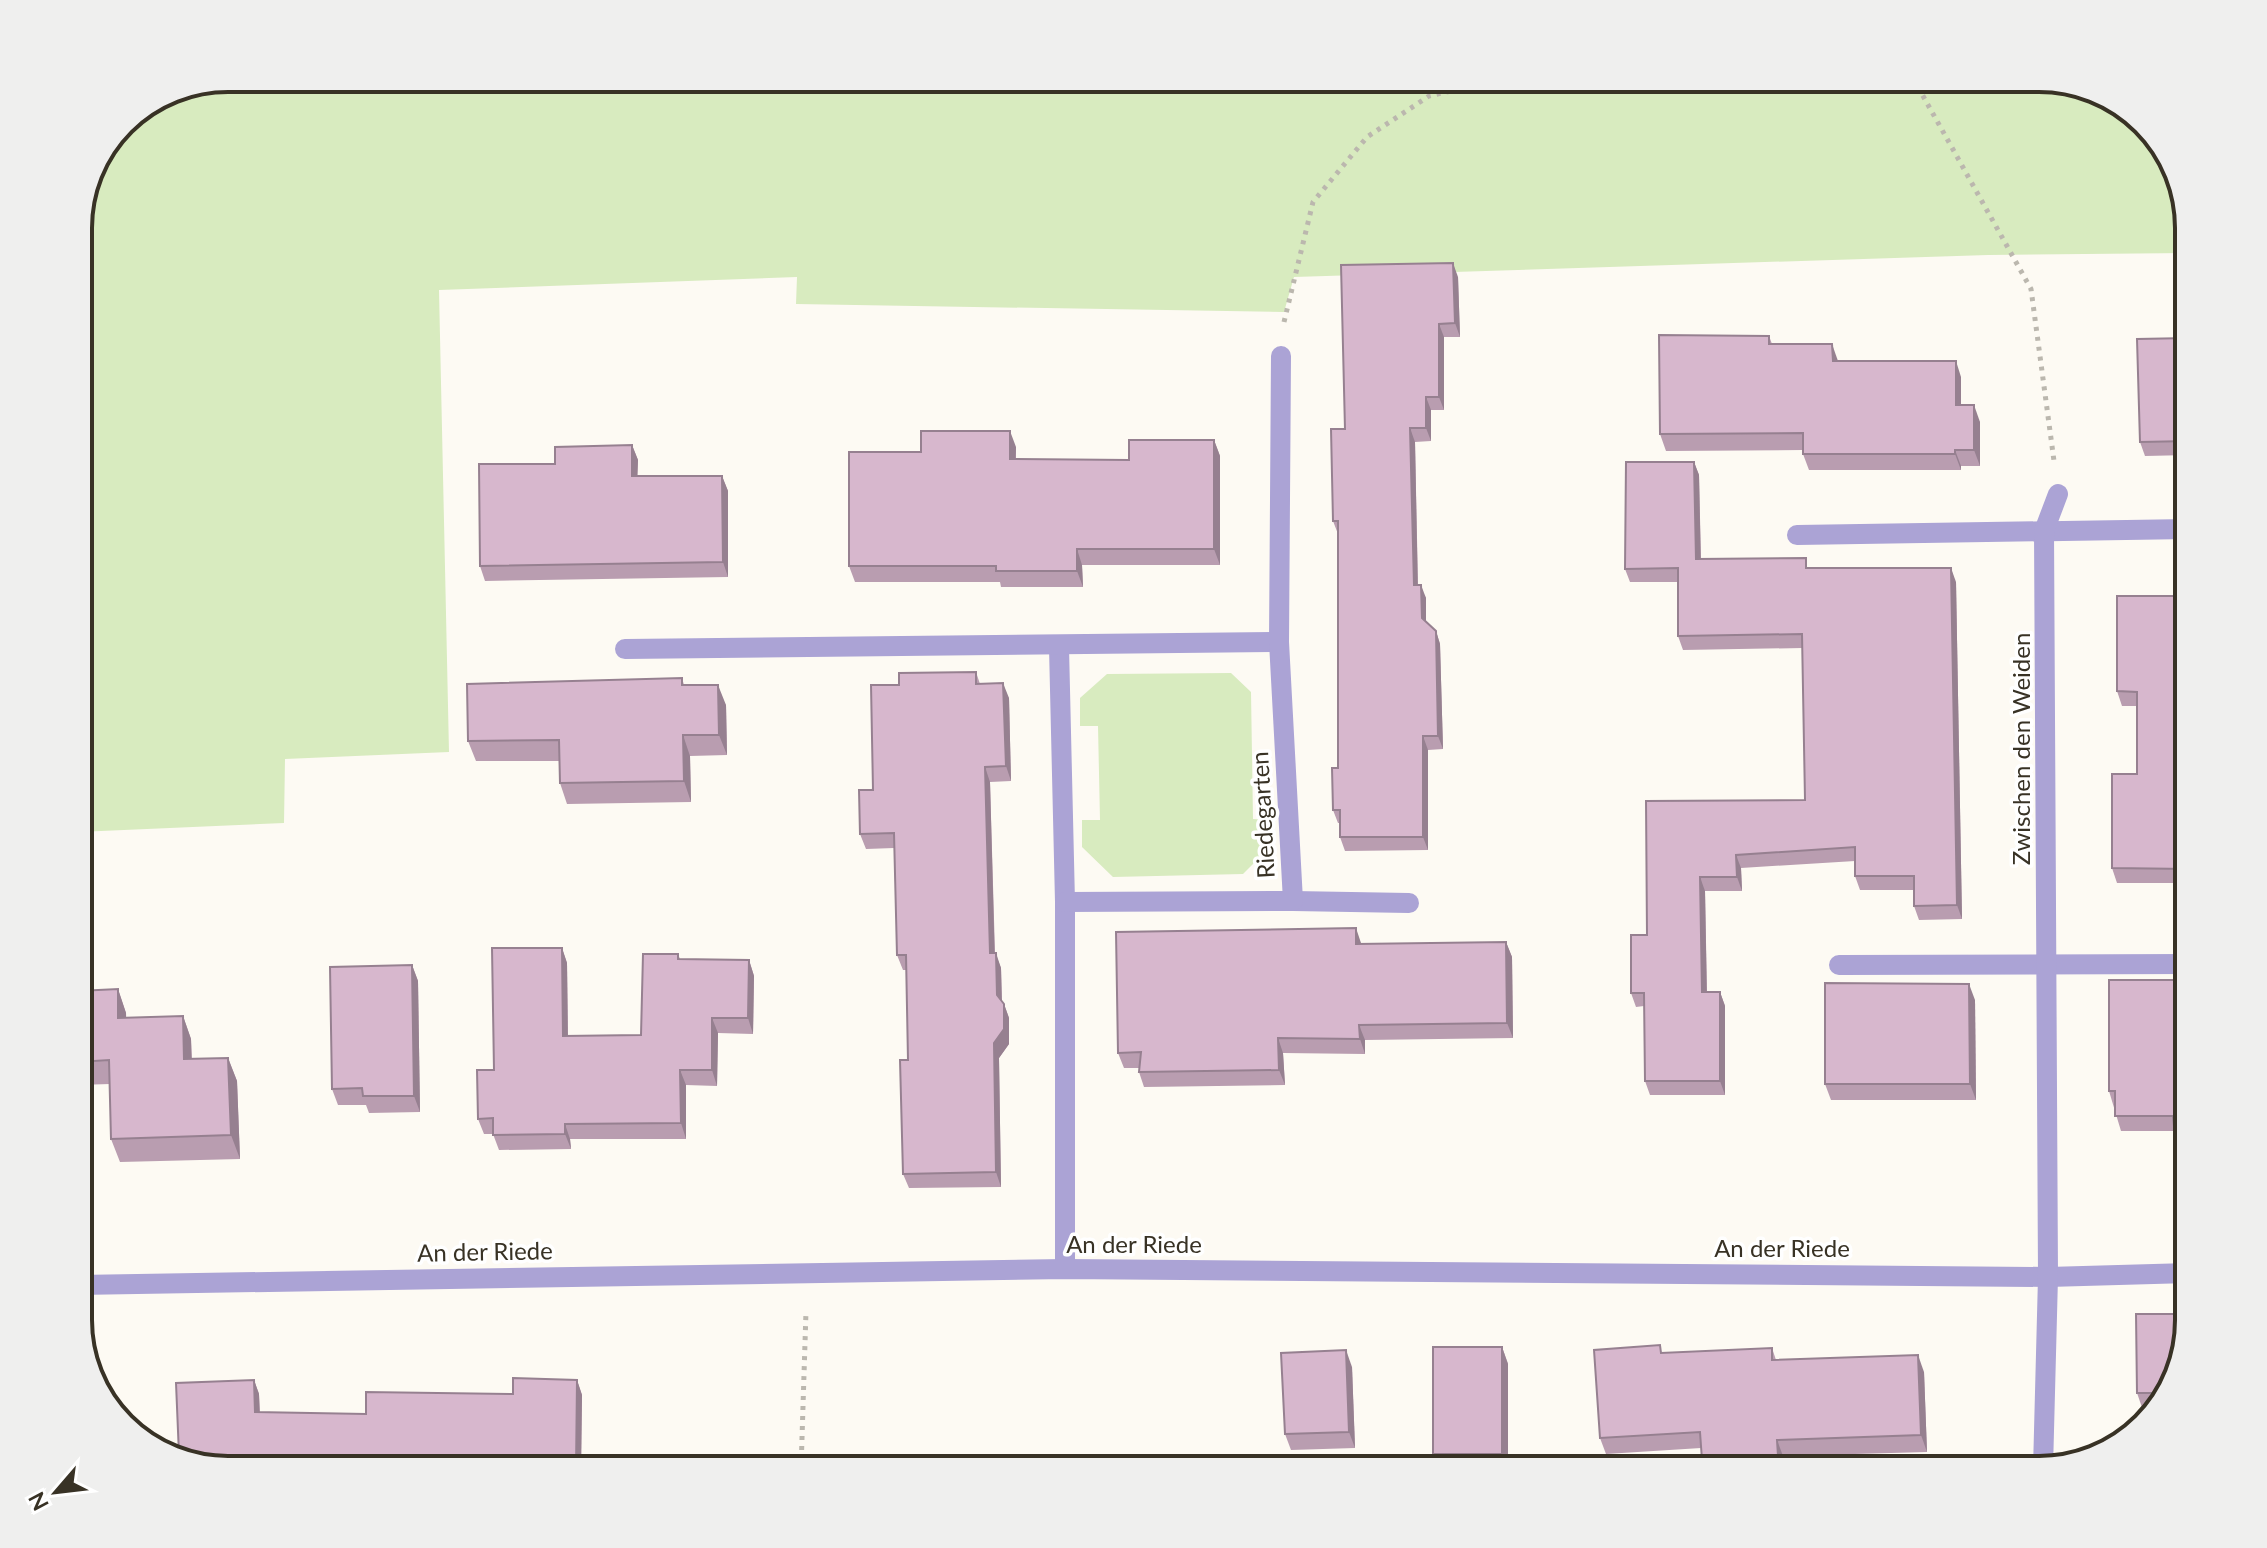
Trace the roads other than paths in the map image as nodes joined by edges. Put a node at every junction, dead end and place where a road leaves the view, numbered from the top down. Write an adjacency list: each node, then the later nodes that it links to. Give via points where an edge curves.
1 (1281, 356): 6 (street, Riedegarten)
2 (2058, 494): 4 (street, Zwischen den Weiden)
3 (2175, 529): 4 (street)
4 (2044, 531): 5 (street); 14 (street, Zwischen den Weiden)
5 (1797, 535)
6 (1279, 642): 7 (street); 9 (street, Riedegarten)
7 (1059, 647): 8 (street); 10 (street)
8 (625, 649)
9 (1293, 901): 10 (street, Riedegarten); 11 (street)
10 (1065, 902): 15 (street)
11 (1409, 903)
12 (2175, 964): 14 (street)
13 (1839, 965): 14 (street)
14 (2047, 967): 17 (street, Zwischen den Weiden)
15 (1065, 1269): 17 (street, An der Riede); 18 (street, An der Riede)
16 (2175, 1273): 17 (street, An der Riede)
17 (2048, 1277): 19 (street, Zwischen den Weiden)
18 (92, 1285)
19 (2043, 1456)

